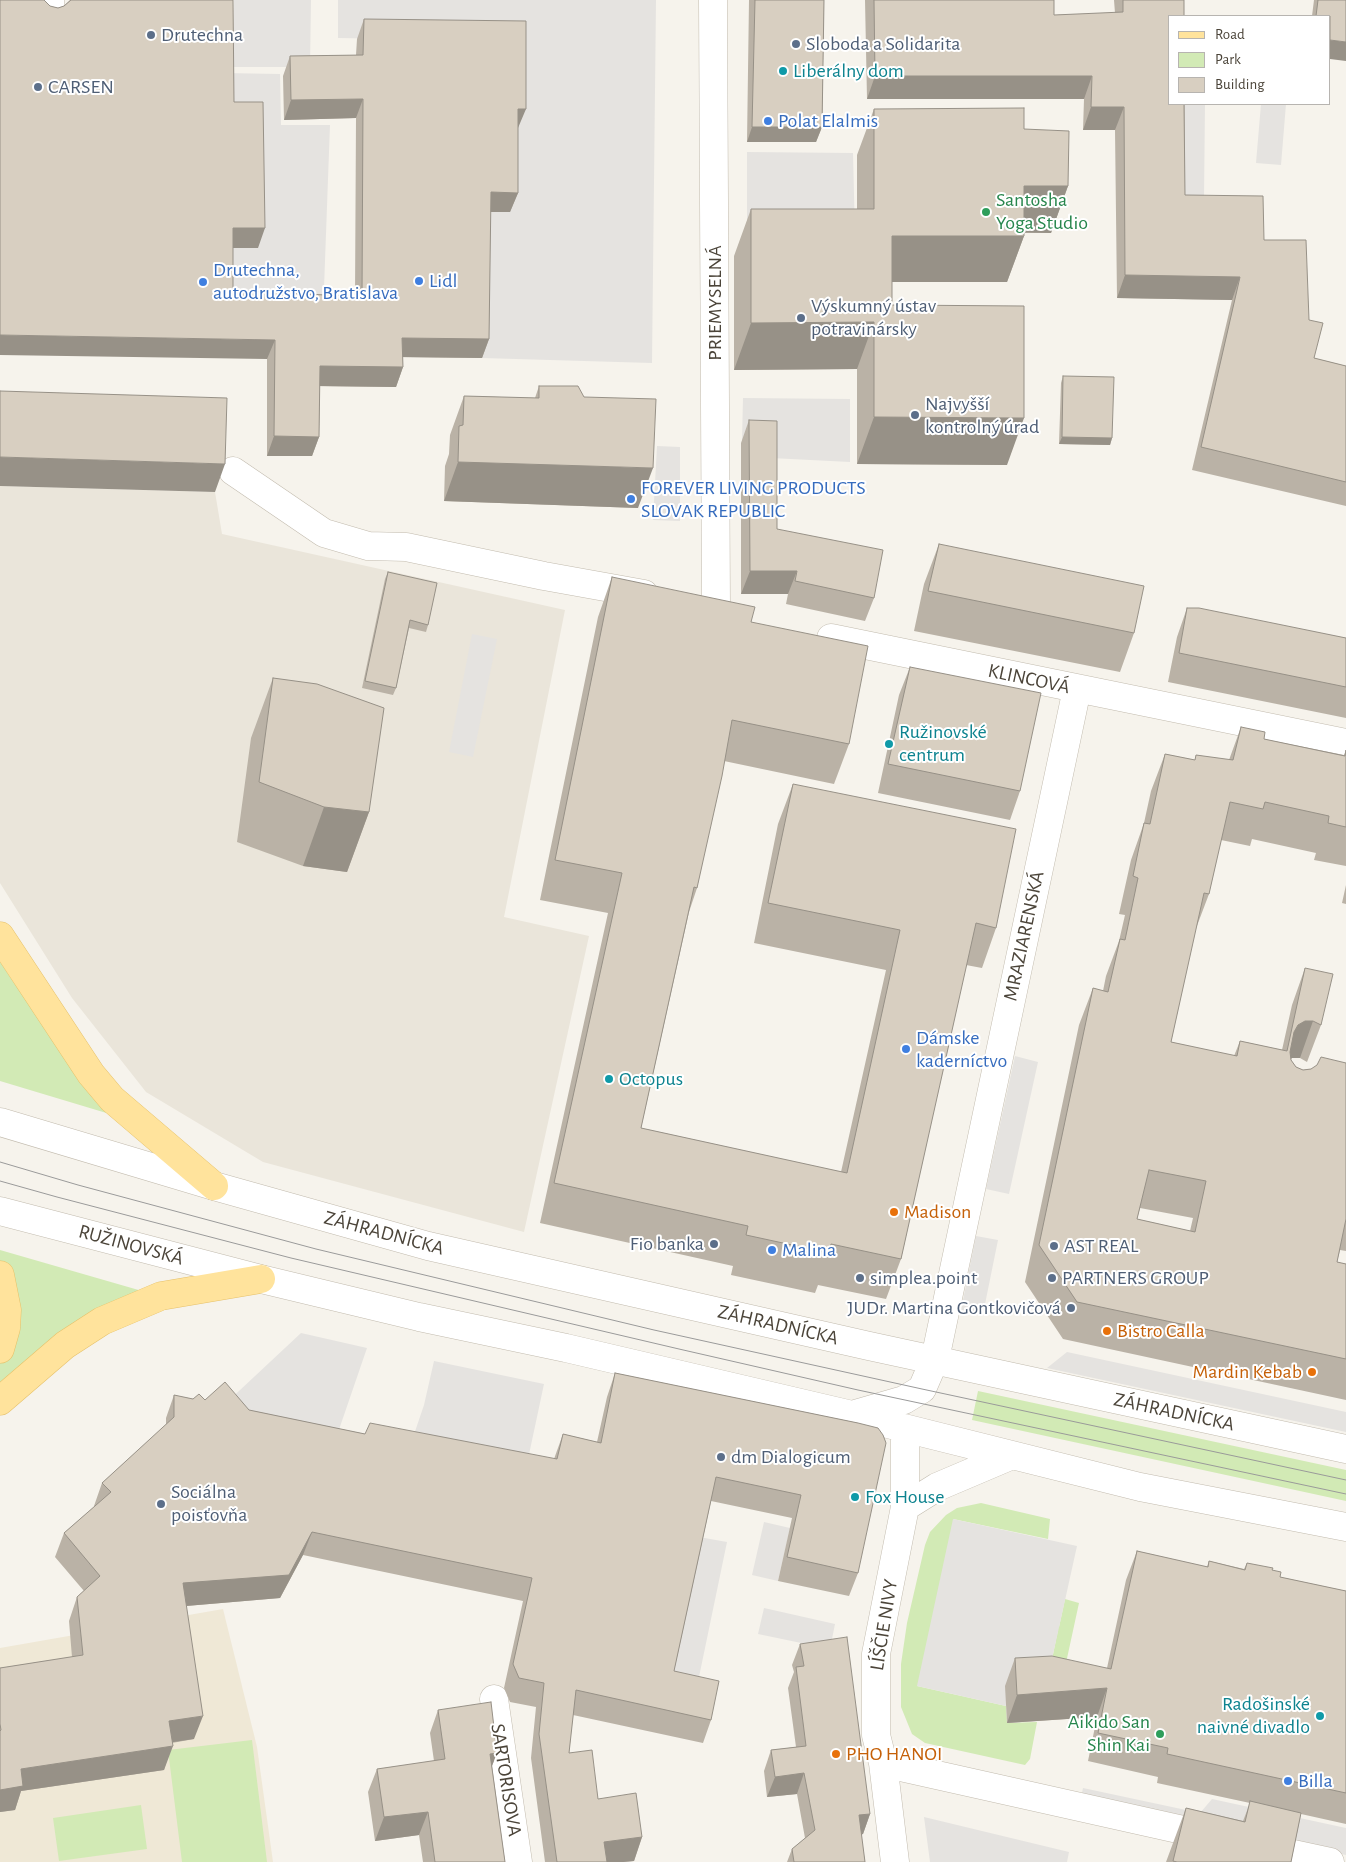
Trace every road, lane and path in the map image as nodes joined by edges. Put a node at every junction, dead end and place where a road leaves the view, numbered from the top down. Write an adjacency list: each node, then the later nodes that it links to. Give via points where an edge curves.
1 (713, 0): 4 (street, PRIEMYSELNÁ)
2 (233, 472): 3 (street, via 324,534 368,546 406,547)
3 (664, 597)
4 (716, 609)
5 (804, 633): 6 (street, KLINCOVÁ)
6 (1077, 689): 7 (street, KLINCOVÁ); 15 (street, MRAZIARENSKÁ)
7 (1346, 743)
8 (0, 936): 10 (main road, via 91,1074 112,1099)
9 (0, 1122): 10 (street)
10 (214, 1186): 15 (street, ZÁHRADNÍCKA, via 428,1246)
11 (0, 1211): 13 (street, RUŽINOVSKÁ)
12 (0, 1275): 14 (main road, via 7,1310)
13 (261, 1279): 16 (main road, via 161,1296 102,1321 65,1345); 17 (street)
14 (0, 1349)
15 (935, 1359): 17 (street, MRAZIARENSKÁ, via 922,1390 904,1400); 19 (street, ZÁHRADNÍCKA)
16 (0, 1401)
17 (852, 1415): 18 (street)
18 (905, 1430): 20 (street); 21 (street, LÍŠČIE NIVY)
19 (1346, 1449)
20 (1010, 1456): 21 (street, via 945,1484); 22 (street, via 1140,1487)
21 (905, 1507): 24 (street, LÍŠČIE NIVY, via 876,1654 876,1735)
22 (1346, 1528)
23 (494, 1699): 25 (street, SARTORISOVA)
24 (883, 1763): 26 (street, LÍŠČIE NIVY); 27 (street)
25 (518, 1862)
26 (895, 1862)
27 (1330, 1862)

